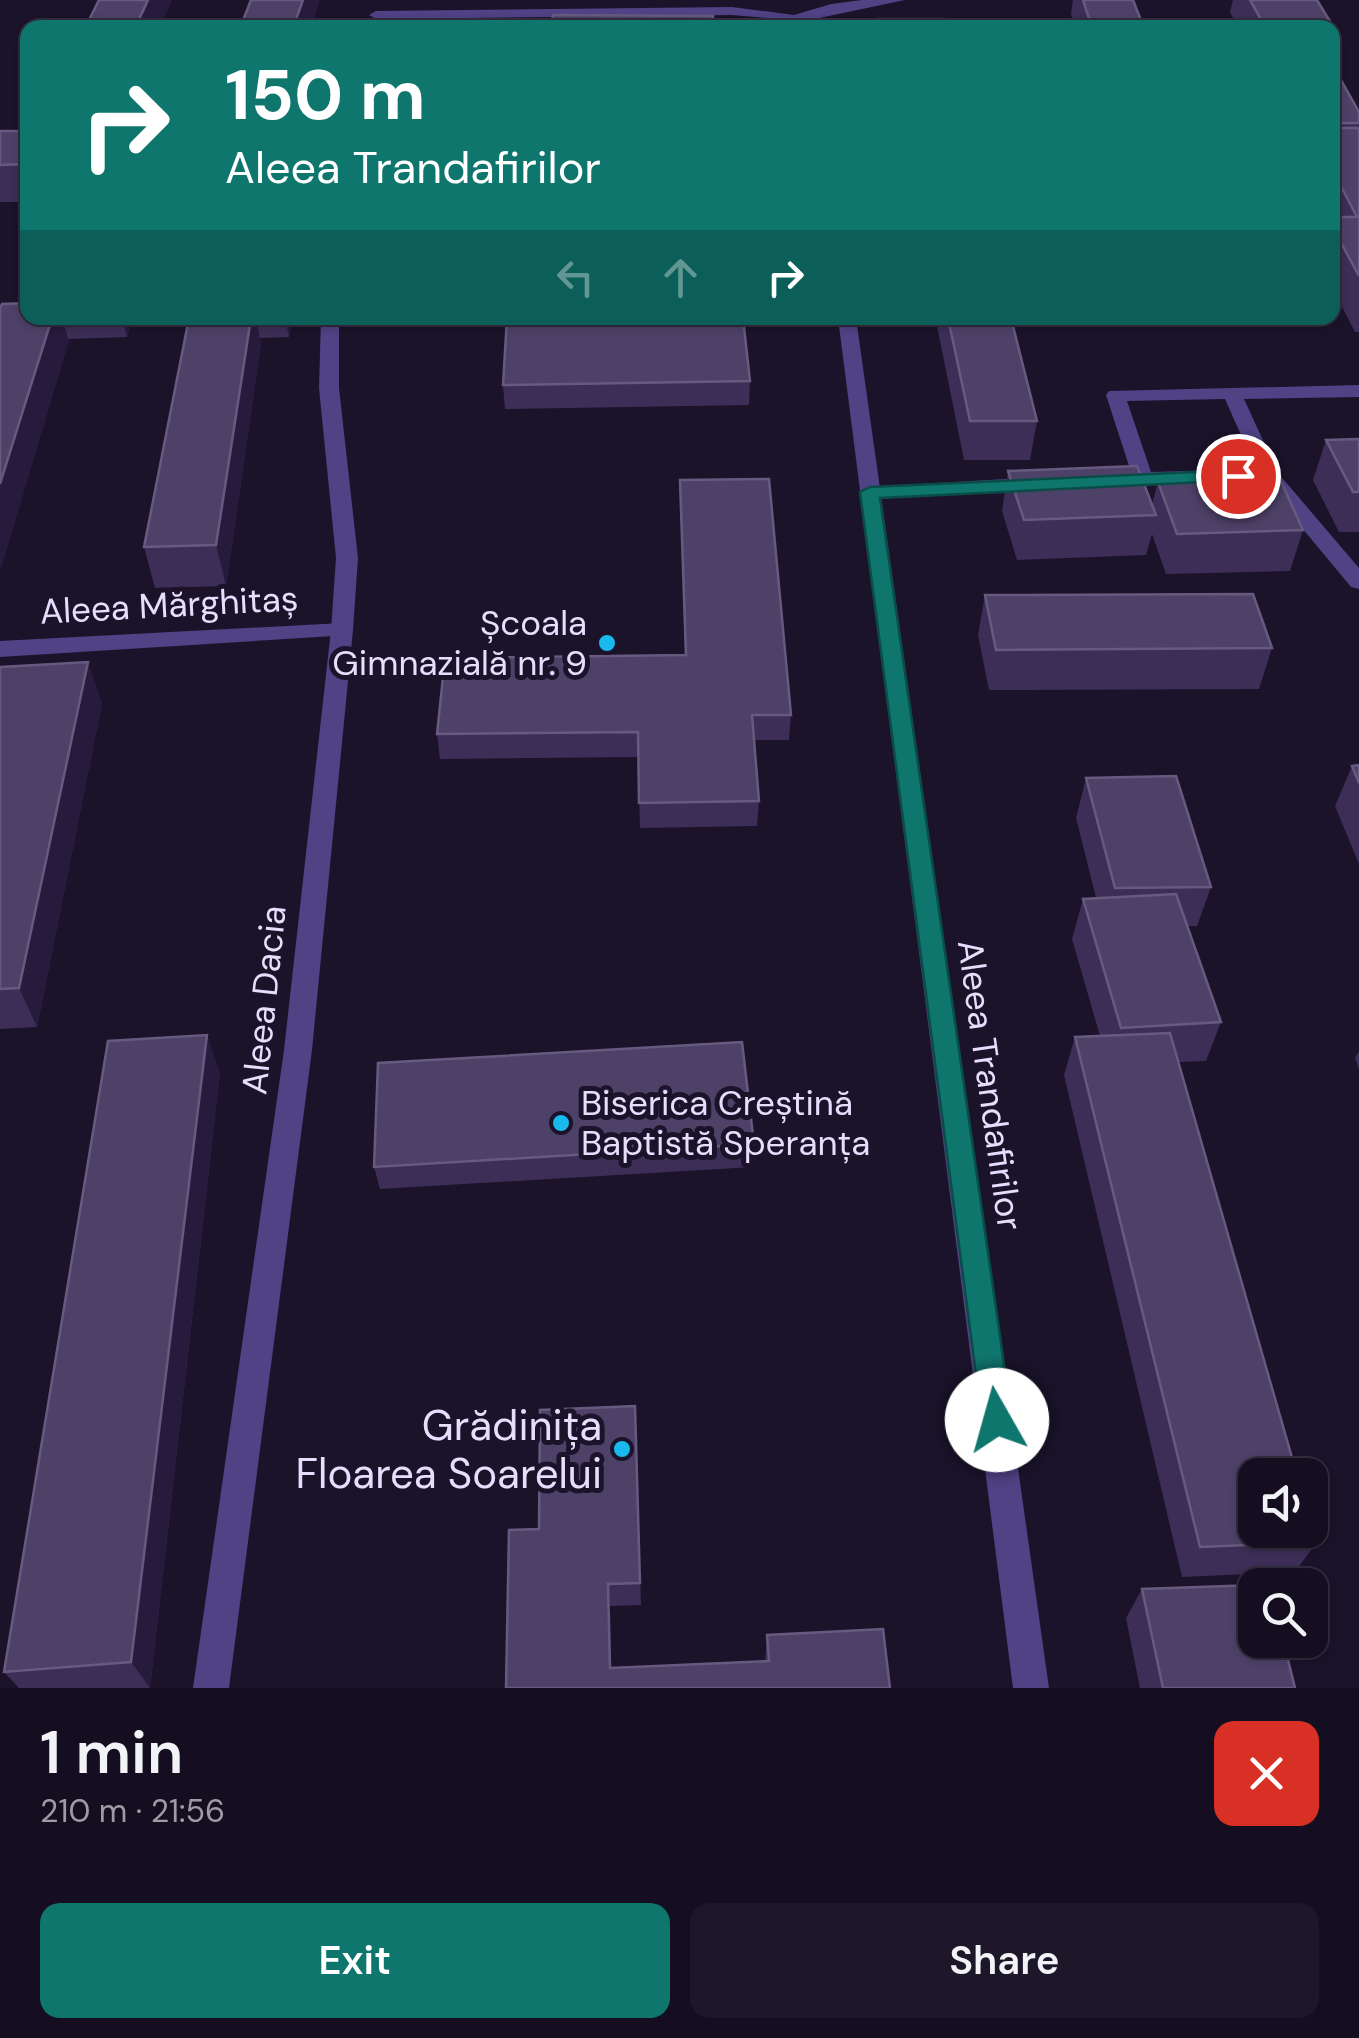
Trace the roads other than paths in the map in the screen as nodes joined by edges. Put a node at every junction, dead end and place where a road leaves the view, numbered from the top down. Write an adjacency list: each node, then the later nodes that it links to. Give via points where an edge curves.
1 (898, 0): 4 (street, via 831,8)
2 (376, 14): 3 (street, via 732,12)
3 (783, 20)
4 (808, 20)
5 (330, 325): 13 (street, Aleea Dacia, via 329,388 347,558)
6 (848, 325): 11 (street, Aleea Trandafirilor)
7 (1359, 390): 8 (street)
8 (1232, 394): 9 (street); 10 (street, via 1116,395)
9 (1269, 475): 10 (street); 12 (street)
10 (1143, 478): 11 (street)
11 (870, 492): 16 (street, Aleea Trandafirilor)
12 (1359, 582)
13 (342, 630): 14 (street, Aleea Mărghitaș); 15 (street, Aleea Dacia, via 298,1050)
14 (0, 649)
15 (211, 1688)
16 (1030, 1688)

